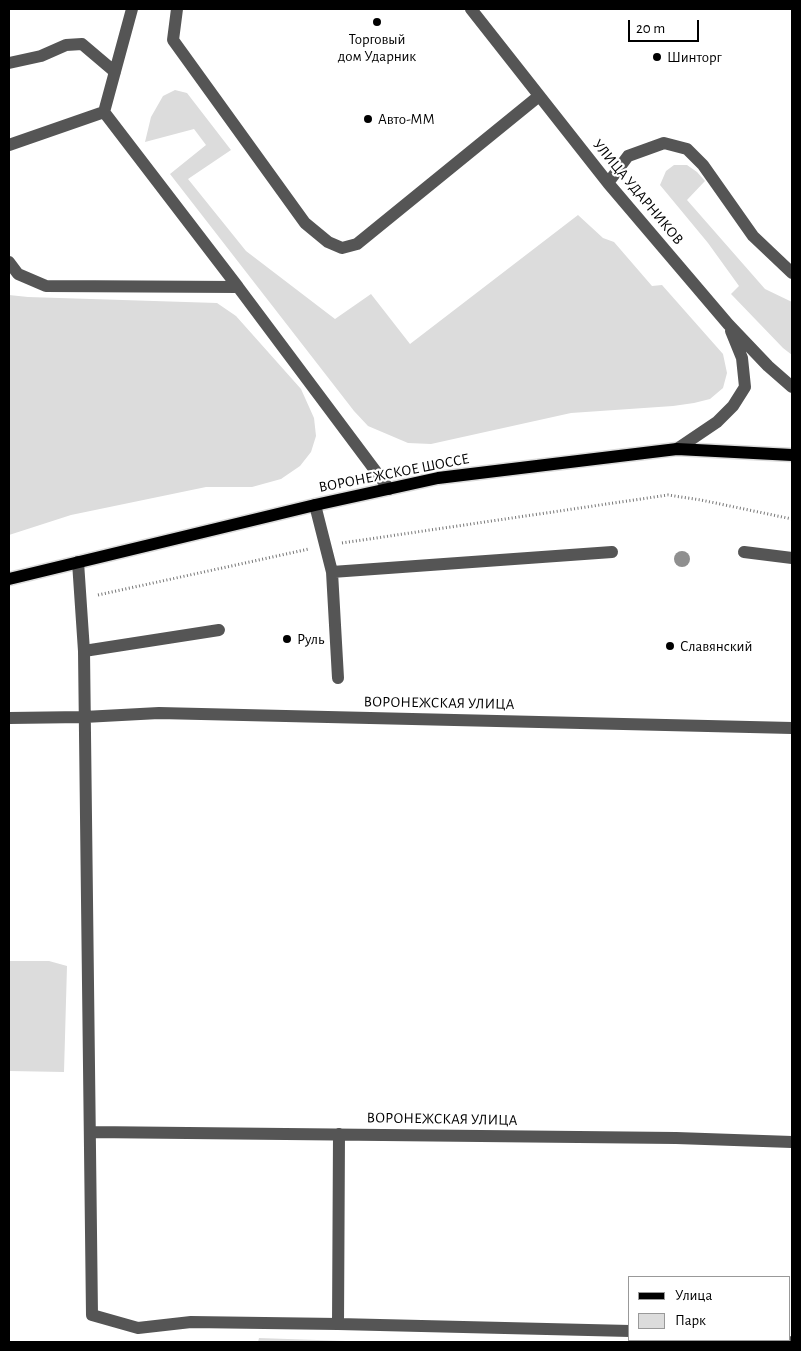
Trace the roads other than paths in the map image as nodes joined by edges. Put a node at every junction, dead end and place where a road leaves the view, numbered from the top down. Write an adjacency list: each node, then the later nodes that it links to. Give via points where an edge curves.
1 (132, 9): 5 (street)
2 (177, 9): 6 (street, via 173,40 305,223 328,242 342,248 357,244)
3 (471, 9): 6 (street, УЛИЦА УДАРНИКОВ)
4 (9, 63): 5 (street, via 41,56 66,45 82,44)
5 (115, 72): 7 (street)
6 (539, 96): 9 (street, УЛИЦА УДАРНИКОВ)
7 (104, 112): 8 (street); 12 (street)
8 (9, 145)
9 (608, 183): 11 (street, via 628,156 664,143 688,149 753,236); 13 (street, УЛИЦА УДАРНИКОВ)
10 (9, 262): 12 (street, via 18,274 46,286)
11 (792, 273)
12 (238, 287): 17 (street)
13 (728, 324): 14 (street, УЛИЦА УДАРНИКОВ); 15 (street, via 742,358 746,387 717,422)
14 (792, 387)
15 (677, 449): 16 (main road, ВОРОНЕЖСКОЕ ШОССЕ); 17 (main road, ВОРОНЕЖСКОЕ ШОССЕ, via 438,478)
16 (792, 455)
17 (389, 489): 18 (main road, ВОРОНЕЖСКОЕ ШОССЕ)
18 (315, 505): 22 (main road, ВОРОНЕЖСКОЕ ШОССЕ); 23 (street)
19 (612, 552): 23 (street)
20 (744, 552): 21 (street)
21 (792, 558)
22 (78, 562): 24 (main road, ВОРОНЕЖСКОЕ ШОССЕ); 26 (street)
23 (332, 572): 27 (street)
24 (9, 579)
25 (219, 630): 26 (street)
26 (84, 651): 28 (street)
27 (338, 678)
28 (84, 717): 29 (street, ВОРОНЕЖСКАЯ УЛИЦА); 30 (street, ВОРОНЕЖСКАЯ УЛИЦА, via 159,713); 31 (street)
29 (9, 718)
30 (792, 728)
31 (90, 1132): 32 (street, ВОРОНЕЖСКАЯ УЛИЦА); 34 (street, via 92,1315 138,1328 191,1322)
32 (339, 1134): 33 (street, ВОРОНЕЖСКАЯ УЛИЦА); 34 (street)
33 (792, 1142)
34 (338, 1324): 35 (street)
35 (628, 1331)
36 (773, 1341): 37 (street)
37 (789, 1342)

